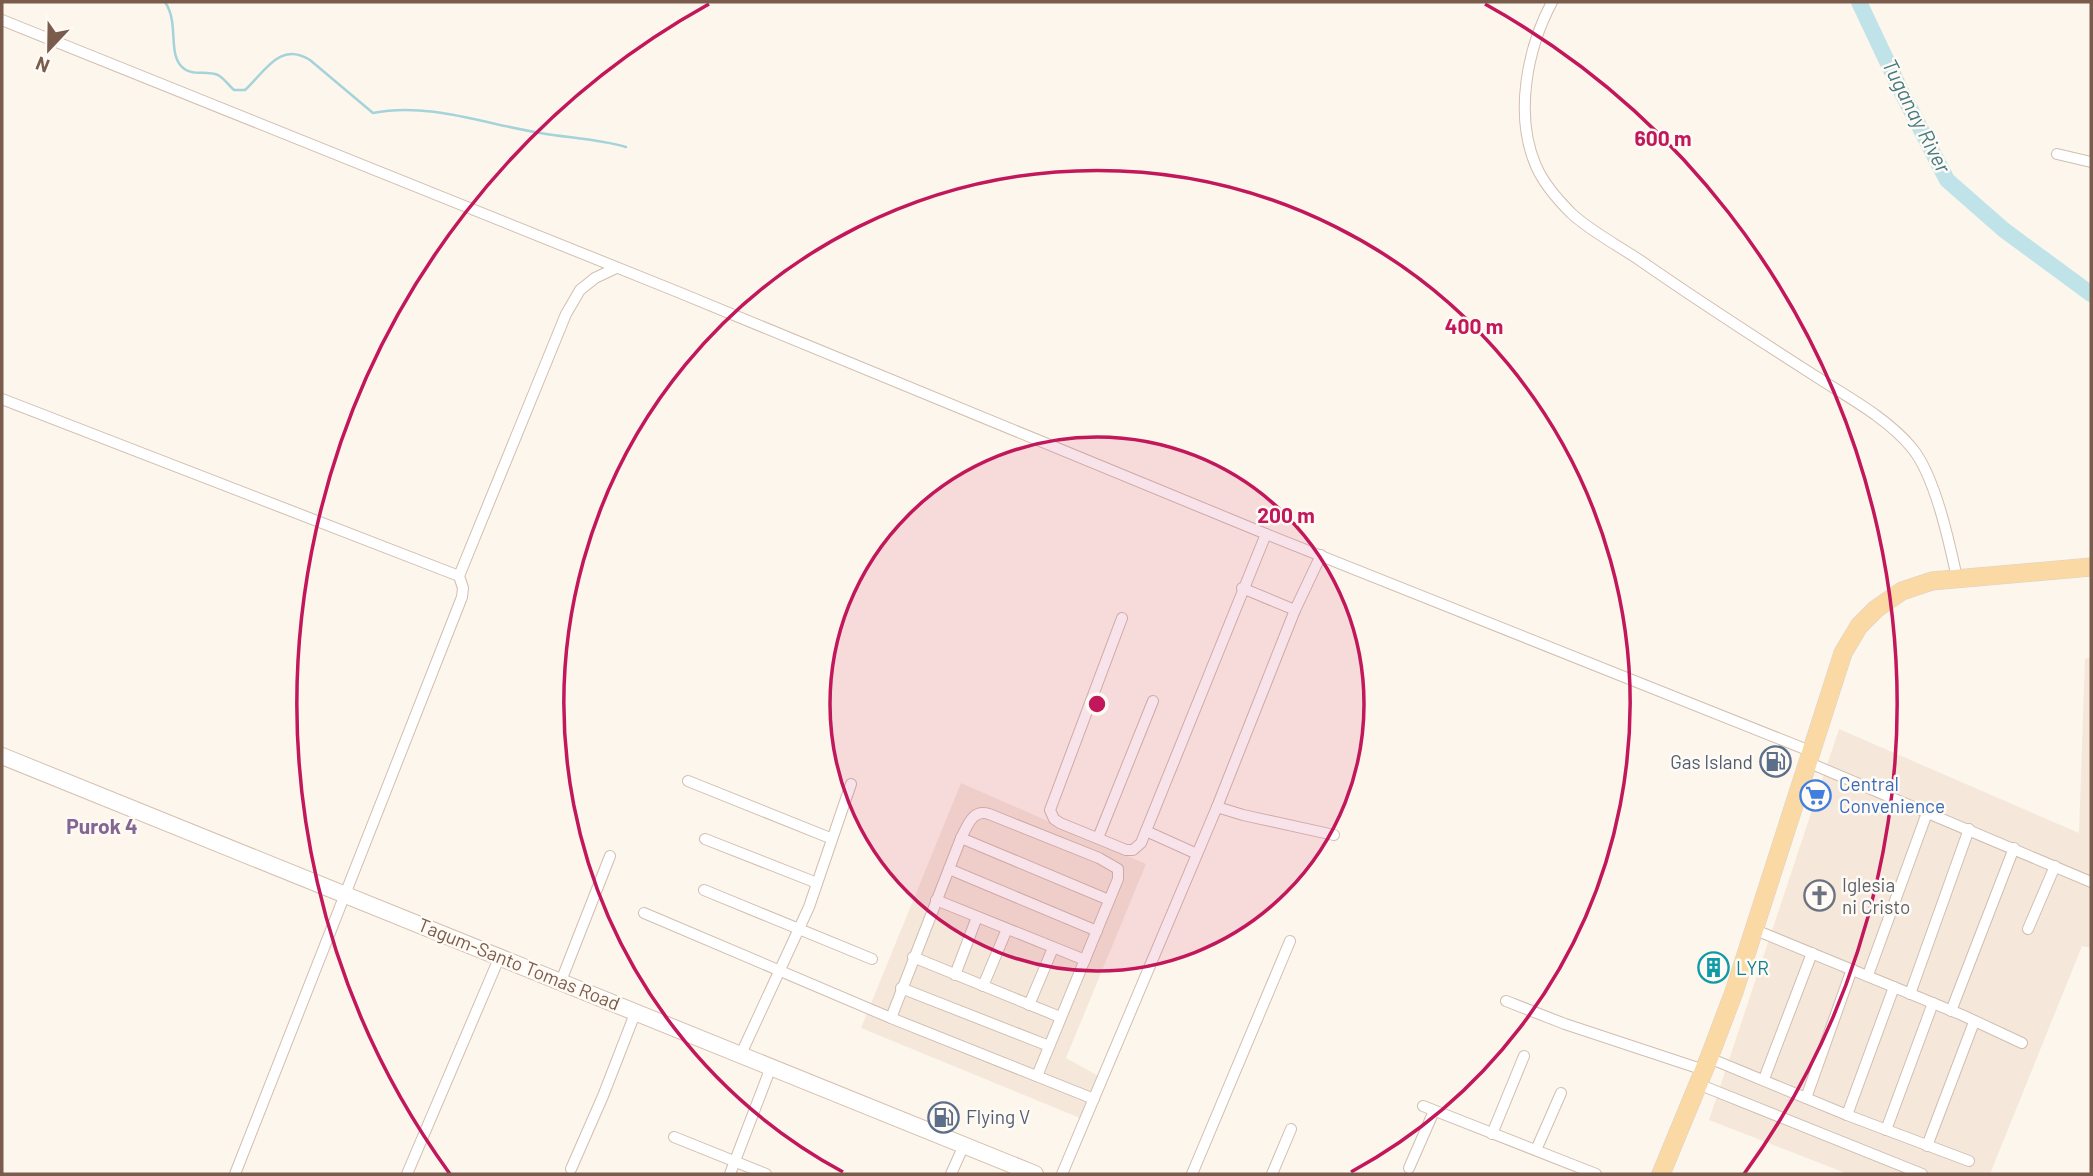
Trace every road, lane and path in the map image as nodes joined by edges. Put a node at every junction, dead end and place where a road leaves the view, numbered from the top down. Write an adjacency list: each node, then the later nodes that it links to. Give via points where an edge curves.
1 (1552, 2): 11 (street, via 1535,40 1526,77 1528,137 1544,179 1572,213 1710,309 1866,408 1913,448 1924,466)
2 (2, 20): 5 (street)
3 (2057, 154): 4 (street)
4 (2091, 162)
5 (616, 268): 7 (street); 10 (street, via 580,290 566,314)
6 (2, 399): 10 (street)
7 (1266, 534): 8 (street); 12 (street)
8 (1321, 555): 13 (street); 17 (street)
9 (2091, 567): 11 (main road)
10 (459, 576): 37 (street, via 462,597)
11 (1957, 578): 17 (main road, via 1902,591 1858,626 1843,653)
12 (1242, 588): 13 (street); 23 (street)
13 (1295, 610): 20 (street)
14 (1122, 618): 27 (street, via 1050,810 1054,819)
15 (1153, 701): 27 (street)
16 (2, 755): 37 (main road, Tagum-Santo Tomas Road)
17 (1808, 757): 21 (street); 44 (main road)
18 (688, 781): 25 (street)
19 (851, 783): 25 (street)
20 (1217, 807): 24 (street); 30 (street)
21 (1927, 813): 22 (street); 57 (street)
22 (1969, 829): 29 (street); 62 (street)
23 (1146, 831): 27 (street, via 1133,850); 30 (street)
24 (1334, 835)
25 (830, 838): 35 (street)
26 (961, 838): 33 (street); 39 (street); 39 (street, via 973,815 983,813 1099,858 1118,869)
27 (1098, 838)
28 (705, 839): 35 (street)
29 (2014, 848): 32 (street); 67 (street)
30 (1197, 854): 81 (street)
31 (610, 856): 58 (street)
32 (2055, 866): 34 (street); 45 (street)
33 (948, 869): 38 (street); 46 (street)
34 (2091, 882)
35 (817, 883): 42 (street)
36 (704, 890): 42 (street)
37 (347, 894): 50 (main road, Tagum-Santo Tomas Road); 94 (street)
38 (936, 900): 41 (street); 51 (street)
39 (1109, 900): 46 (street)
40 (644, 914): 54 (street)
41 (977, 917): 43 (street); 56 (street)
42 (799, 929): 52 (street); 54 (street)
43 (1007, 929): 48 (street); 59 (street)
44 (1753, 929): 49 (street); 76 (main road)
45 (2028, 929)
46 (1097, 931): 53 (street)
47 (1290, 941): 101 (street)
48 (1054, 948): 53 (street); 65 (street)
49 (1812, 953): 55 (street); 78 (street)
50 (500, 956): 58 (main road, Tagum-Santo Tomas Road); 95 (street)
51 (913, 957): 56 (street); 61 (street)
52 (872, 959)
53 (1085, 960): 68 (street)
54 (780, 969): 69 (street); 73 (street)
55 (1852, 969): 57 (street); 80 (street)
56 (955, 975): 59 (street)
57 (1868, 975): 60 (street)
58 (561, 981): 66 (main road, Tagum-Santo Tomas Road)
59 (983, 986): 65 (street)
60 (1894, 987): 62 (street); 82 (street)
61 (901, 988): 69 (street); 72 (street)
62 (1910, 994): 64 (street)
63 (1506, 1001): 76 (street)
64 (1933, 1003): 67 (street); 84 (street)
65 (1029, 1005): 68 (street)
66 (636, 1011): 73 (main road, Tagum-Santo Tomas Road); 92 (street)
67 (1951, 1011): 70 (street)
68 (1060, 1017): 72 (street)
69 (891, 1018): 77 (street)
70 (1974, 1022): 71 (street); 88 (street)
71 (2022, 1043)
72 (1049, 1046): 77 (street)
73 (741, 1054): 75 (main road, Tagum-Santo Tomas Road)
74 (1524, 1056): 85 (street)
75 (771, 1067): 87 (main road, Tagum-Santo Tomas Road); 90 (street)
76 (1704, 1071): 78 (street); 104 (main road); 105 (street)
77 (1037, 1076): 81 (street)
78 (1764, 1080): 80 (street)
79 (1561, 1093): 89 (street)
80 (1806, 1098): 82 (street)
81 (1094, 1099): 100 (street)
82 (1847, 1115): 84 (street)
83 (1291, 1129): 102 (street)
84 (1886, 1130): 88 (street)
85 (1492, 1133): 89 (street); 93 (street, via 1429,1109)
86 (674, 1137): 90 (street)
87 (964, 1145): 98 (street); 99 (main road, Tagum-Santo Tomas Road)
88 (1927, 1146): 91 (street)
89 (1536, 1150): 103 (street)
90 (734, 1161): 96 (street); 97 (street)
91 (1969, 1161)
92 (572, 1168)
93 (1409, 1168)
94 (235, 1174)
95 (407, 1174)
96 (730, 1174)
97 (766, 1174)
98 (951, 1174)
99 (1035, 1174)
100 (1062, 1174)
101 (1192, 1174)
102 (1272, 1174)
103 (1596, 1174)
104 (1661, 1174)
105 (1923, 1174)

